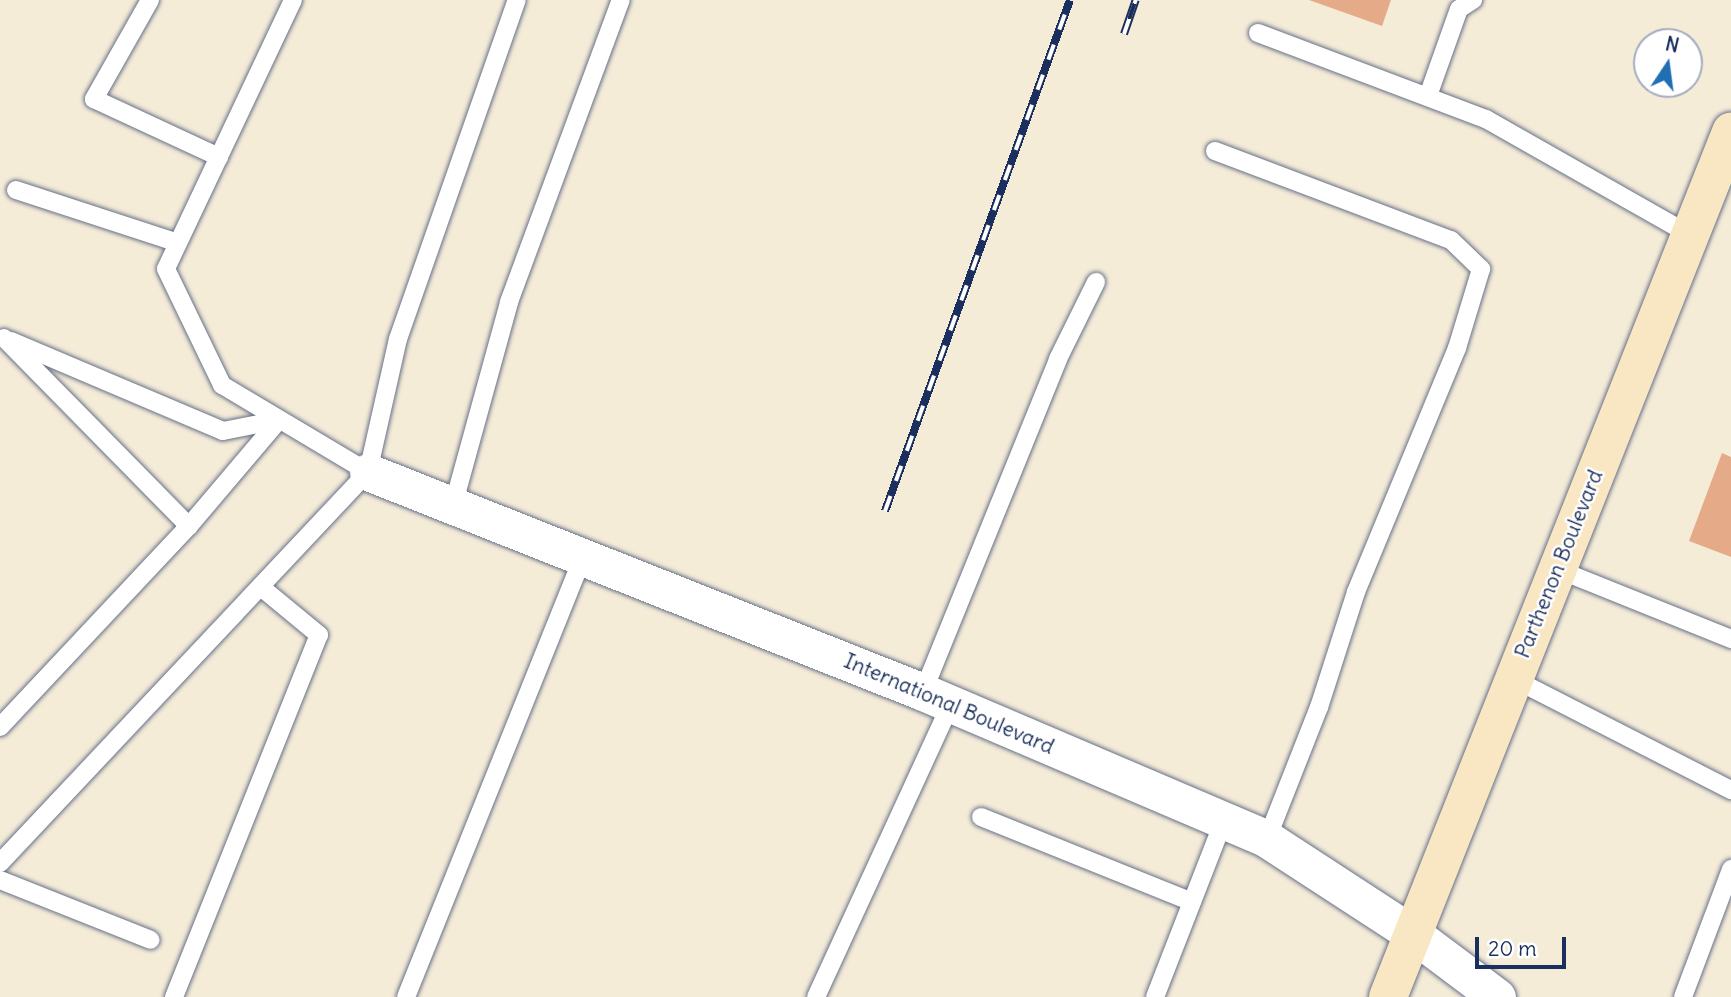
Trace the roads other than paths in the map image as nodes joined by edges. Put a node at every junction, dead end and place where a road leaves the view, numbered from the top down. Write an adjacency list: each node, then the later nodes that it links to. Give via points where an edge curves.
1 (150, 0): 10 (lane, via 94,99)
2 (293, 0): 10 (lane)
3 (517, 0): 17 (lane, via 398,339)
4 (621, 0): 18 (lane, via 509,302)
5 (1473, 0): 7 (lane, via 1455,16)
6 (1258, 33): 7 (lane)
7 (1428, 96): 12 (lane, via 1486,119)
8 (1731, 132): 12 (main road, Parthenon Boulevard)
9 (1214, 151): 30 (lane, via 1451,240 1480,269 1457,348 1356,592 1320,707)
10 (219, 157): 13 (lane)
11 (16, 190): 13 (lane)
12 (1690, 234): 21 (main road, Parthenon Boulevard)
13 (178, 243): 16 (lane, via 166,269 222,385)
14 (1096, 282): 25 (lane, via 1058,359)
15 (2, 337): 16 (lane, via 223,431); 19 (lane)
16 (279, 420): 17 (lane); 19 (lane)
17 (368, 472): 18 (street, International Boulevard); 22 (lane)
18 (453, 506): 20 (street, International Boulevard)
19 (189, 526): 26 (lane)
20 (583, 557): 25 (street, International Boulevard); 38 (lane)
21 (1557, 569): 23 (lane); 24 (main road, Parthenon Boulevard)
22 (262, 589): 31 (lane); 37 (lane, via 319,635)
23 (1731, 639)
24 (1514, 679): 27 (lane); 35 (main road, Parthenon Boulevard)
25 (937, 697): 29 (street, International Boulevard); 39 (lane)
26 (0, 727)
27 (1731, 790)
28 (981, 817): 34 (lane)
29 (1224, 820): 30 (street, International Boulevard); 34 (lane)
30 (1267, 839): 35 (street, International Boulevard)
31 (0, 863)
32 (1731, 869): 43 (lane)
33 (0, 880): 36 (lane)
34 (1192, 902): 40 (lane)
35 (1413, 934): 41 (main road, Parthenon Boulevard); 42 (street, International Boulevard)
36 (150, 940)
37 (174, 997)
38 (406, 997)
39 (816, 997)
40 (1154, 997)
41 (1388, 997)
42 (1497, 997)
43 (1683, 997)

